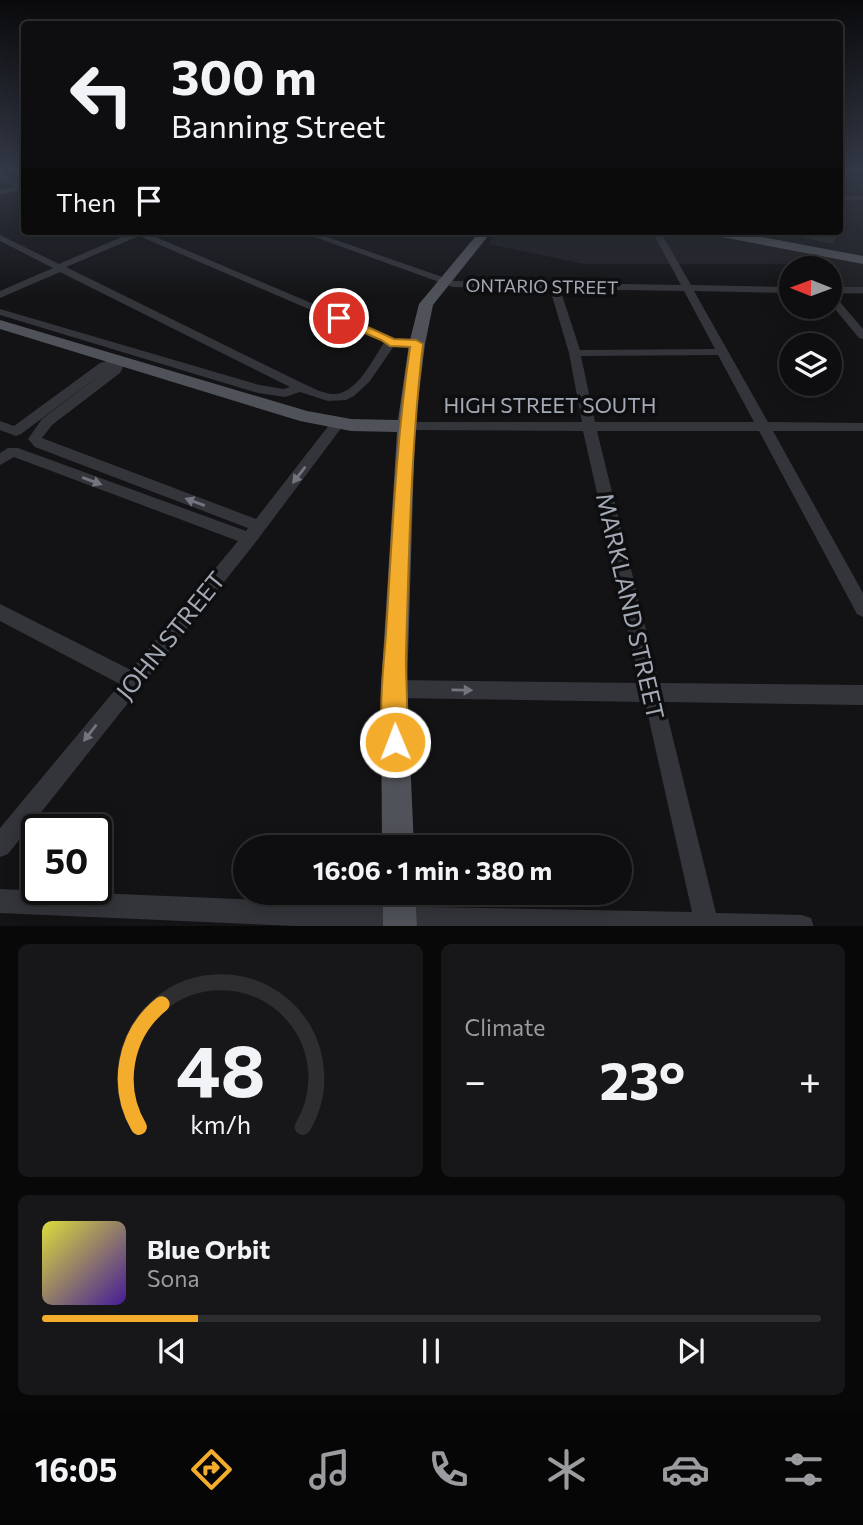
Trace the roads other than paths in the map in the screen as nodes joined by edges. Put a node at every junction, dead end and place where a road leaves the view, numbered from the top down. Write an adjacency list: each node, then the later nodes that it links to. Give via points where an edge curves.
1 (132, 235): 9 (street)
2 (146, 235): 21 (street)
3 (313, 235): 10 (street, ONTARIO STREET)
4 (477, 235): 10 (main road)
5 (658, 235): 12 (street)
6 (732, 235): 8 (main road)
7 (0, 238): 9 (street)
8 (863, 260)
9 (60, 268): 16 (street); 26 (street)
10 (443, 281): 11 (street, ONTARIO STREET); 22 (main road, via 426,304)
11 (555, 288): 12 (street, ONTARIO STREET); 24 (street, MARKLAND STREET)
12 (687, 288): 13 (street, ONTARIO STREET); 23 (street)
13 (779, 289)
14 (842, 290): 15 (street)
15 (863, 290)
16 (0, 295)
17 (842, 311): 20 (street)
18 (0, 313): 26 (street, via 258,389 285,393)
19 (0, 324): 25 (main road, HIGH STREET SOUTH)
20 (863, 336)
21 (390, 343): 22 (street); 26 (street, via 345,397 333,398)
22 (416, 344): 29 (main road)
23 (722, 352): 24 (street); 30 (street)
24 (575, 353): 31 (street, MARKLAND STREET)
25 (121, 360): 27 (main road, HIGH STREET SOUTH); 33 (street, via 104,366); 35 (street, one-way to 25, via 35,439 47,422 116,370)
26 (300, 387)
27 (338, 423): 29 (main road, HIGH STREET SOUTH); 35 (street, JOHN STREET, one-way to 35)
28 (0, 425): 33 (street)
29 (406, 426): 31 (street, HIGH STREET SOUTH); 39 (main road)
30 (762, 426): 31 (street, HIGH STREET SOUTH); 32 (street, HIGH STREET SOUTH); 36 (street)
31 (589, 427): 40 (street, MARKLAND STREET)
32 (863, 428)
33 (16, 431): 34 (street)
34 (5, 457): 35 (street, one-way to 35)
35 (254, 533): 38 (street, JOHN STREET)
36 (863, 609)
37 (0, 612): 38 (street)
38 (132, 680): 43 (street, JOHN STREET, one-way to 43)
39 (394, 689): 40 (street, one-way to 40); 42 (main road)
40 (651, 692): 41 (street); 46 (street, MARKLAND STREET)
41 (863, 695)
42 (398, 835)
43 (0, 846)
44 (0, 901): 45 (street)
45 (400, 912): 46 (street)
46 (707, 924): 47 (street)
47 (802, 926)

